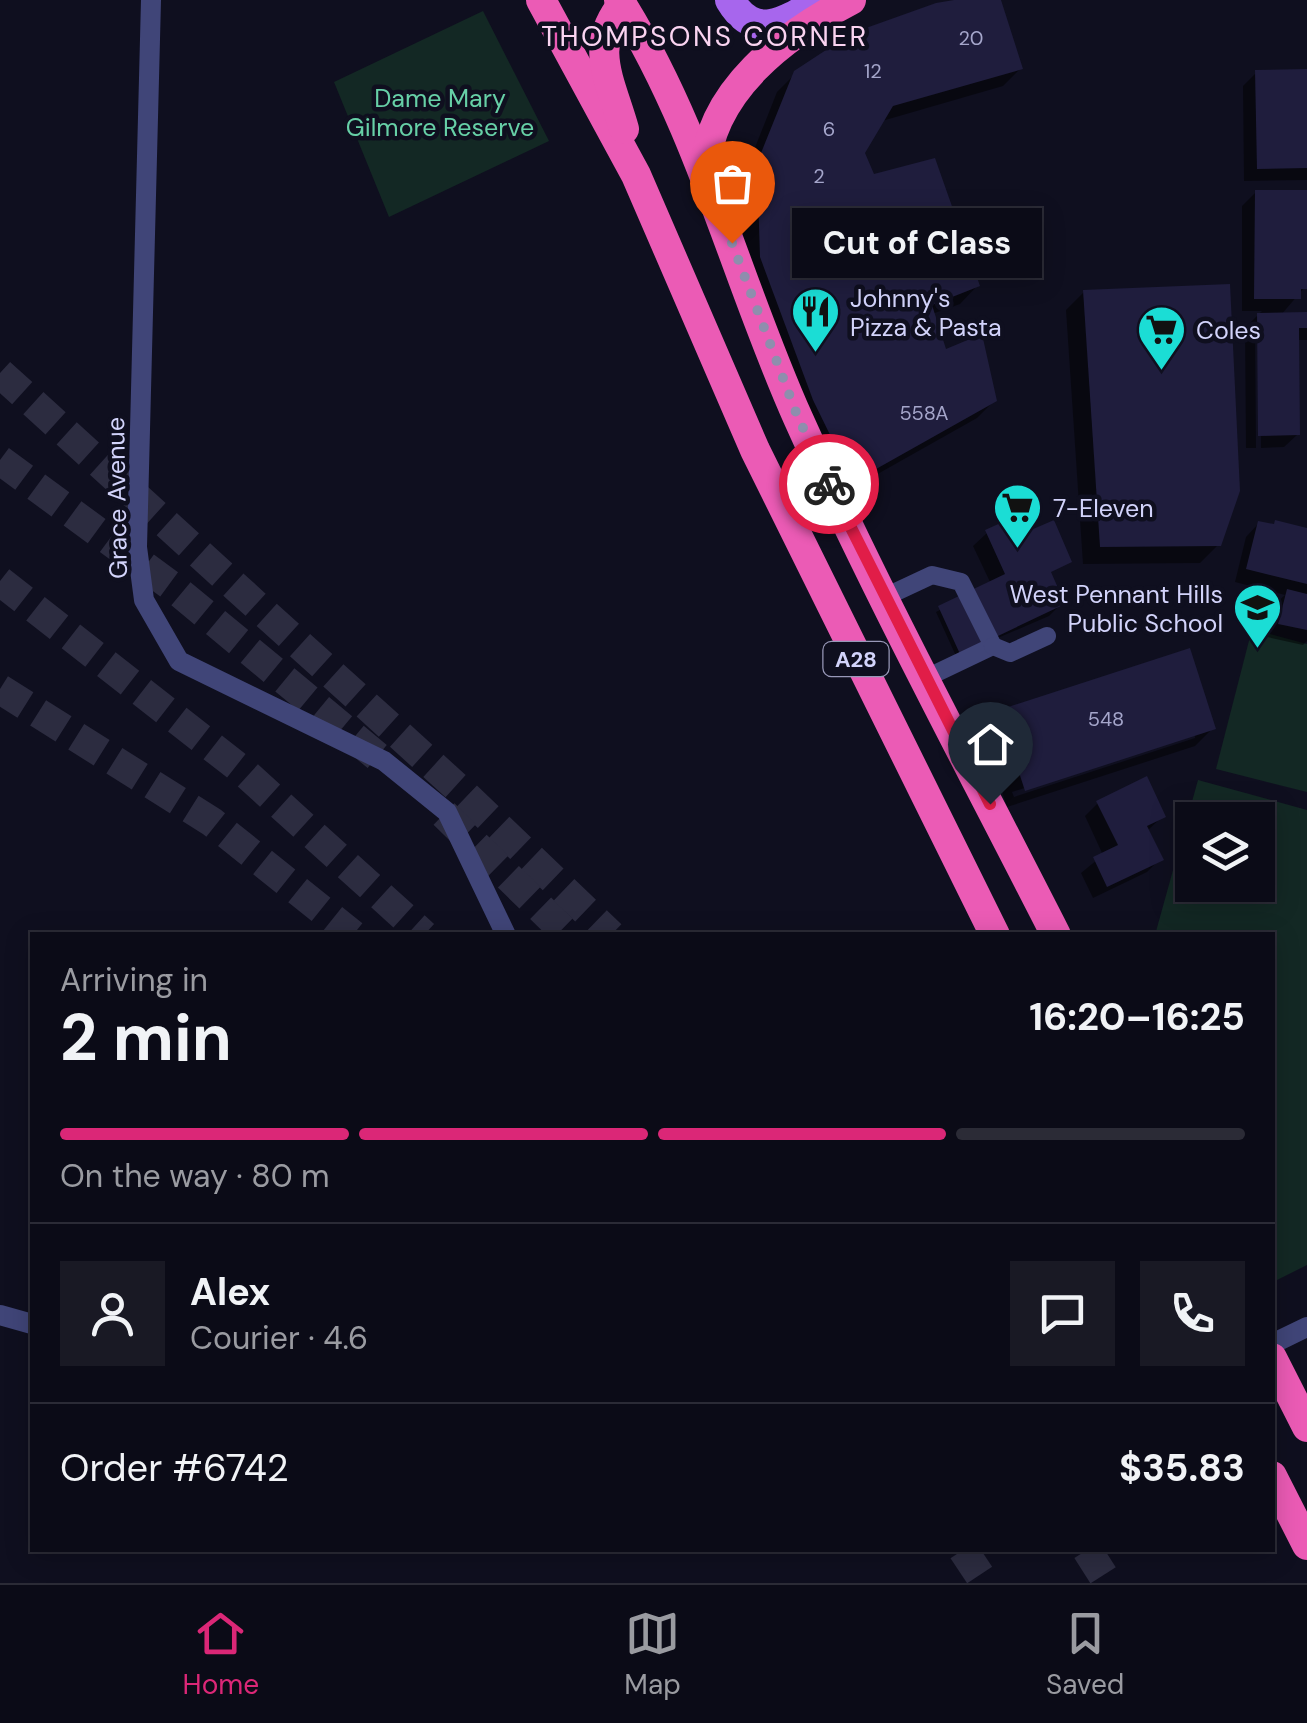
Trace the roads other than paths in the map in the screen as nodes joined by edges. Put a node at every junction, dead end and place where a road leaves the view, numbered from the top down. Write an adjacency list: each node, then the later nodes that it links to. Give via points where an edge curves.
1 (152, 0): 13 (street, Grace Avenue, via 137,548 144,600 179,661 384,761 448,812)
2 (542, 0): 8 (highway, A28)
3 (730, 0): 4 (main road, via 744,16 770,25)
4 (820, 0)
5 (851, 0): 7 (highway, via 779,46 748,77 716,123)
6 (623, 2): 7 (highway, A28); 8 (highway, via 607,26 603,51)
7 (705, 172): 9 (highway, A28, via 797,415)
8 (636, 175): 14 (highway, A28, via 755,450)
9 (885, 597): 11 (lane, via 932,575 961,582); 12 (highway, A28)
10 (1047, 636): 11 (lane, via 1010,652)
11 (993, 646): 12 (lane)
12 (926, 678): 15 (highway, A28)
13 (505, 932)
14 (994, 932)
15 (1054, 932)
16 (0, 1316): 17 (street)
17 (30, 1324)
18 (1307, 1327): 19 (street)
19 (1275, 1343)
20 (1275, 1364): 21 (highway)
21 (1307, 1427)
22 (1275, 1482): 23 (highway)
23 (1307, 1545)

